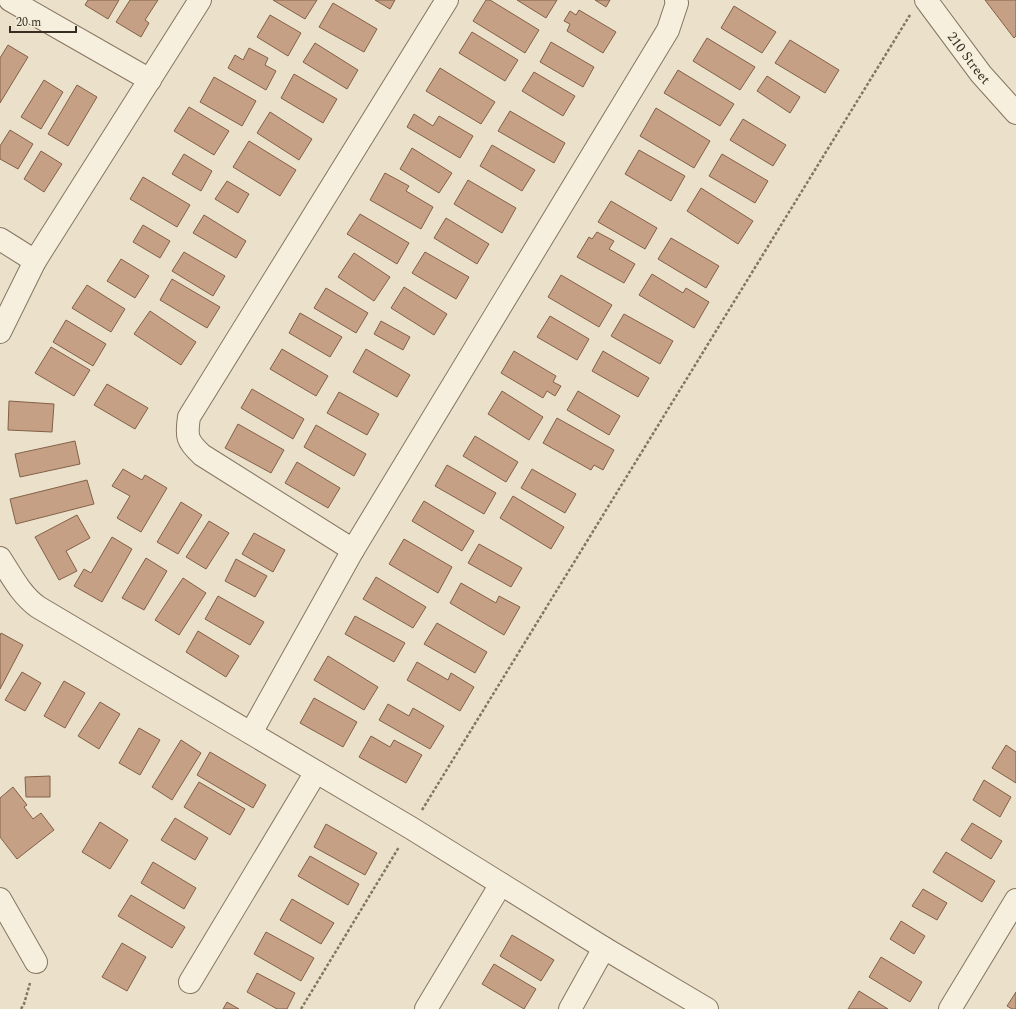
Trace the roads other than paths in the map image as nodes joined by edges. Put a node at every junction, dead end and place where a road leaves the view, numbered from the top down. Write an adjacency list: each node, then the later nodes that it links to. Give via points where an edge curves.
1 (10, 0): 6 (street)
2 (200, 0): 6 (street)
3 (447, 0): 11 (street, via 188,417 187,437 193,447)
4 (676, 0): 11 (street, via 668,30)
5 (918, 7): 7 (street, 210 Street)
6 (150, 80): 9 (street)
7 (1016, 113)
8 (0, 239): 9 (street)
9 (35, 262): 10 (street)
10 (0, 332)
11 (353, 550): 13 (street)
12 (0, 558): 13 (street, via 31,602)
13 (251, 733): 14 (street)
14 (316, 772): 15 (street); 20 (street)
15 (501, 884): 18 (street); 21 (street)
16 (0, 899): 19 (street)
17 (1016, 900): 24 (street)
18 (604, 948): 22 (street); 23 (street)
19 (36, 962)
20 (190, 982)
21 (426, 1009)
22 (570, 1009)
23 (707, 1009)
24 (950, 1009)

